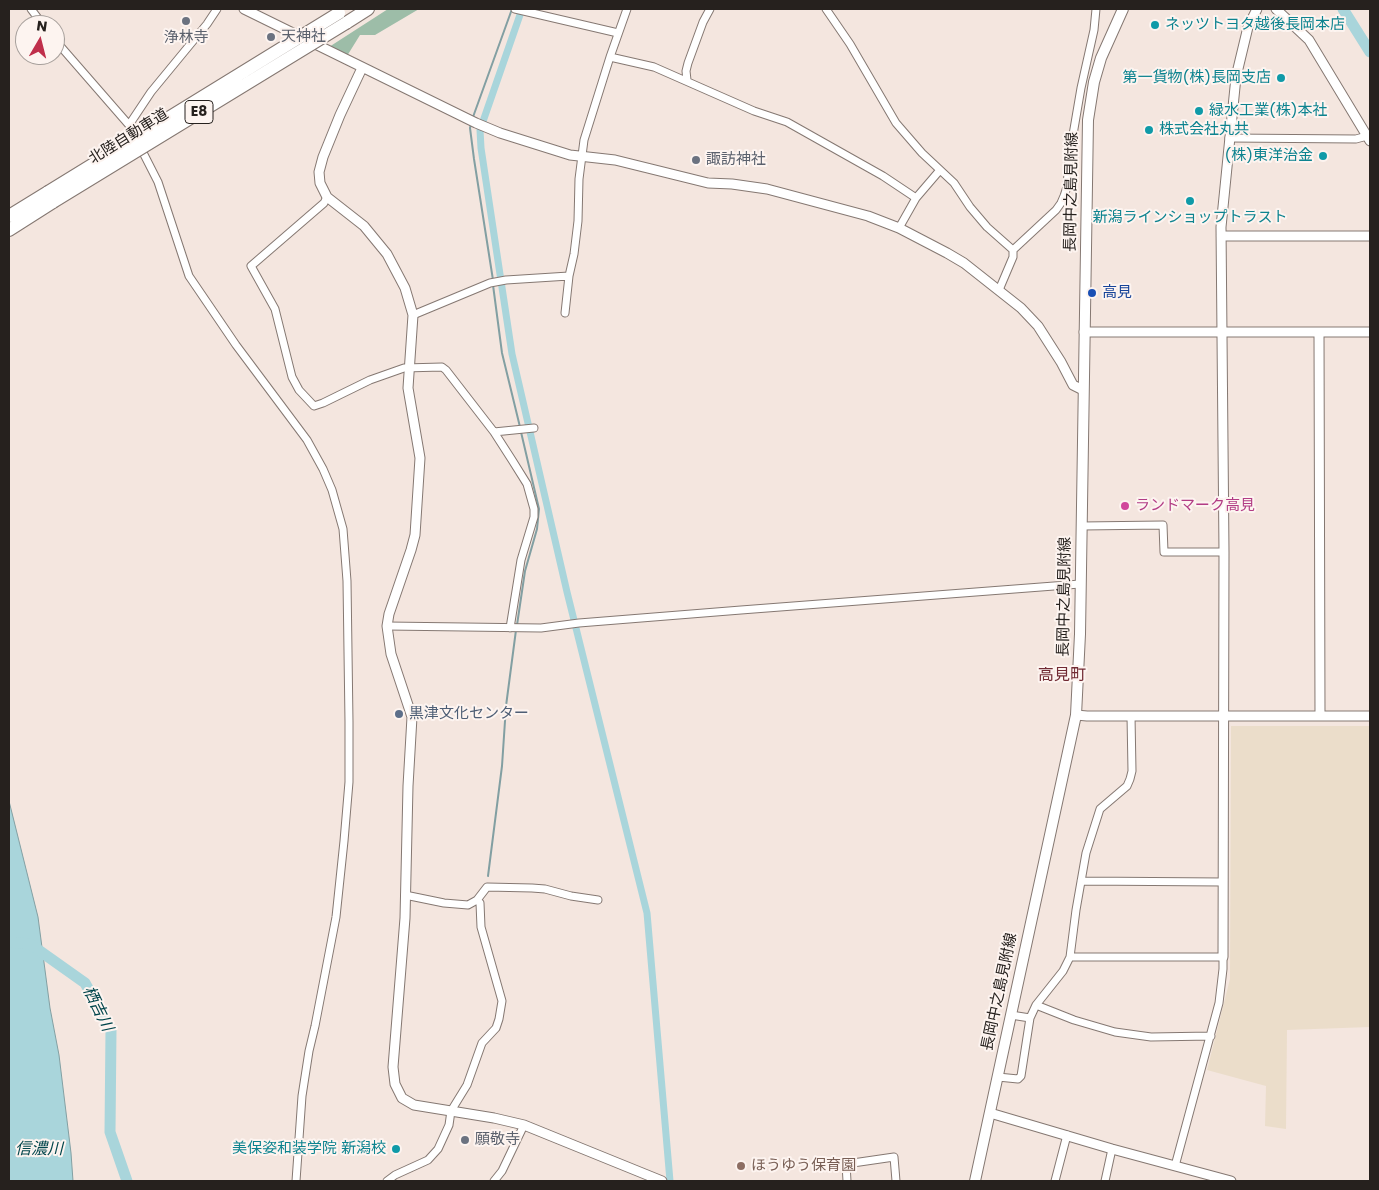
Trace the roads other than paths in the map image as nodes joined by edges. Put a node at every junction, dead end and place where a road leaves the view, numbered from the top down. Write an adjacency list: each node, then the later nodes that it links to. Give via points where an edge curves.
1 (217, 9): 20 (street)
2 (244, 9): 18 (street)
3 (368, 9): 12 (highway, 北陸自動車道 / E8)
4 (514, 9): 13 (street)
5 (627, 9): 13 (street)
6 (710, 9): 19 (street, via 688,63)
7 (826, 9): 24 (street, via 896,123)
8 (1096, 9): 14 (street)
9 (1123, 9): 15 (main road, 長岡中之島見附線)
10 (1257, 9): 21 (street, via 1248,28 1236,77)
11 (1276, 9): 22 (street, via 1309,40)
12 (344, 15): 27 (highway, 北陸自動車道 / E8, bridge); 29 (highway, 北陸自動車道 / E8, bridge)
13 (618, 33): 17 (street)
14 (1093, 36): 15 (street); 32 (street, via 1080,88 1067,188 1062,203)
15 (1106, 44): 37 (main road, 長岡中之島見附線, via 1094,82 1088,120)
16 (65, 51): 20 (street)
17 (610, 57): 19 (street, via 654,67); 23 (street)
18 (362, 68): 23 (street, via 480,125 570,156); 25 (street, via 323,157 320,183)
19 (687, 80): 26 (street, via 754,111 788,122)
20 (129, 125): 73 (street, via 158,182 189,276 316,454 334,496 343,529 347,581 349,782 336,917 302,1096)
21 (1230, 138): 22 (street); 30 (street)
22 (1369, 139)
23 (582, 156): 28 (street, via 615,160 701,182 767,189 868,216); 33 (street, via 578,221)
24 (940, 170): 26 (street); 32 (street, via 987,226)
25 (327, 197): 36 (street, via 364,226 387,254 405,288); 41 (street, via 251,266 275,309 292,376 299,390 314,406 370,380)
26 (916, 198): 28 (street)
27 (9, 216)
28 (899, 228): 34 (street, via 964,263)
29 (9, 230)
30 (1221, 236): 31 (street); 38 (street)
31 (1370, 236)
32 (1013, 250): 34 (street)
33 (569, 276): 35 (street); 36 (street, via 490,283)
34 (999, 290): 42 (street, via 1038,326 1073,385)
35 (564, 312)
36 (413, 316): 41 (street)
37 (1084, 332): 38 (street); 42 (main road, 長岡中之島見附線)
38 (1222, 332): 40 (street); 46 (street)
39 (1370, 332): 40 (street)
40 (1318, 333): 53 (street)
41 (410, 367): 44 (street, via 442,367); 48 (street, via 409,394 420,458 415,535)
42 (1083, 390): 45 (main road, 長岡中之島見附線)
43 (534, 428): 44 (street)
44 (494, 432): 49 (street, via 528,484 534,509)
45 (1082, 526): 46 (street, via 1162,524 1164,552); 47 (main road, 長岡中之島見附線)
46 (1224, 552): 52 (street)
47 (1080, 584): 49 (street); 50 (main road, 長岡中之島見附線)
48 (387, 626): 49 (street); 57 (street, via 391,654 412,718)
49 (510, 628)
50 (1076, 715): 51 (street); 63 (main road, 長岡中之島見附線)
51 (1131, 716): 52 (street); 55 (street, via 1130,779 1127,786 1100,809)
52 (1224, 716): 53 (street); 56 (street)
53 (1320, 716): 54 (street)
54 (1370, 716)
55 (1080, 881): 56 (street); 60 (street)
56 (1223, 882): 61 (street)
57 (405, 895): 58 (street, via 453,904 468,905); 67 (street, via 393,1078 402,1098 408,1102)
58 (477, 900): 59 (street, via 487,887 545,889); 67 (street, via 480,903 481,927 502,1001 496,1028 482,1043 467,1085)
59 (598, 900)
60 (1070, 957): 61 (street); 62 (street)
61 (1223, 957): 65 (street, via 1222,987)
62 (1036, 1005): 64 (street); 65 (street, via 1115,1032 1150,1038)
63 (1010, 1015): 64 (street); 66 (main road, 長岡中之島見附線)
64 (1030, 1018): 66 (street, via 1020,1076 1018,1079)
65 (1212, 1036): 72 (street)
66 (998, 1077): 68 (main road, 長岡中之島見附線)
67 (451, 1111): 69 (street); 74 (street, via 449,1125 434,1154)
68 (990, 1113): 70 (street); 79 (main road, 長岡中之島見附線)
69 (524, 1125): 75 (street); 76 (street)
70 (1066, 1135): 71 (street); 80 (street)
71 (1112, 1149): 72 (street); 81 (street)
72 (1175, 1166): 82 (street)
73 (296, 1181)
74 (386, 1181)
75 (494, 1181)
76 (662, 1181)
77 (847, 1181): 78 (street, via 846,1164 894,1157)
78 (896, 1181)
79 (975, 1181)
80 (1055, 1181)
81 (1105, 1181)
82 (1232, 1181)

